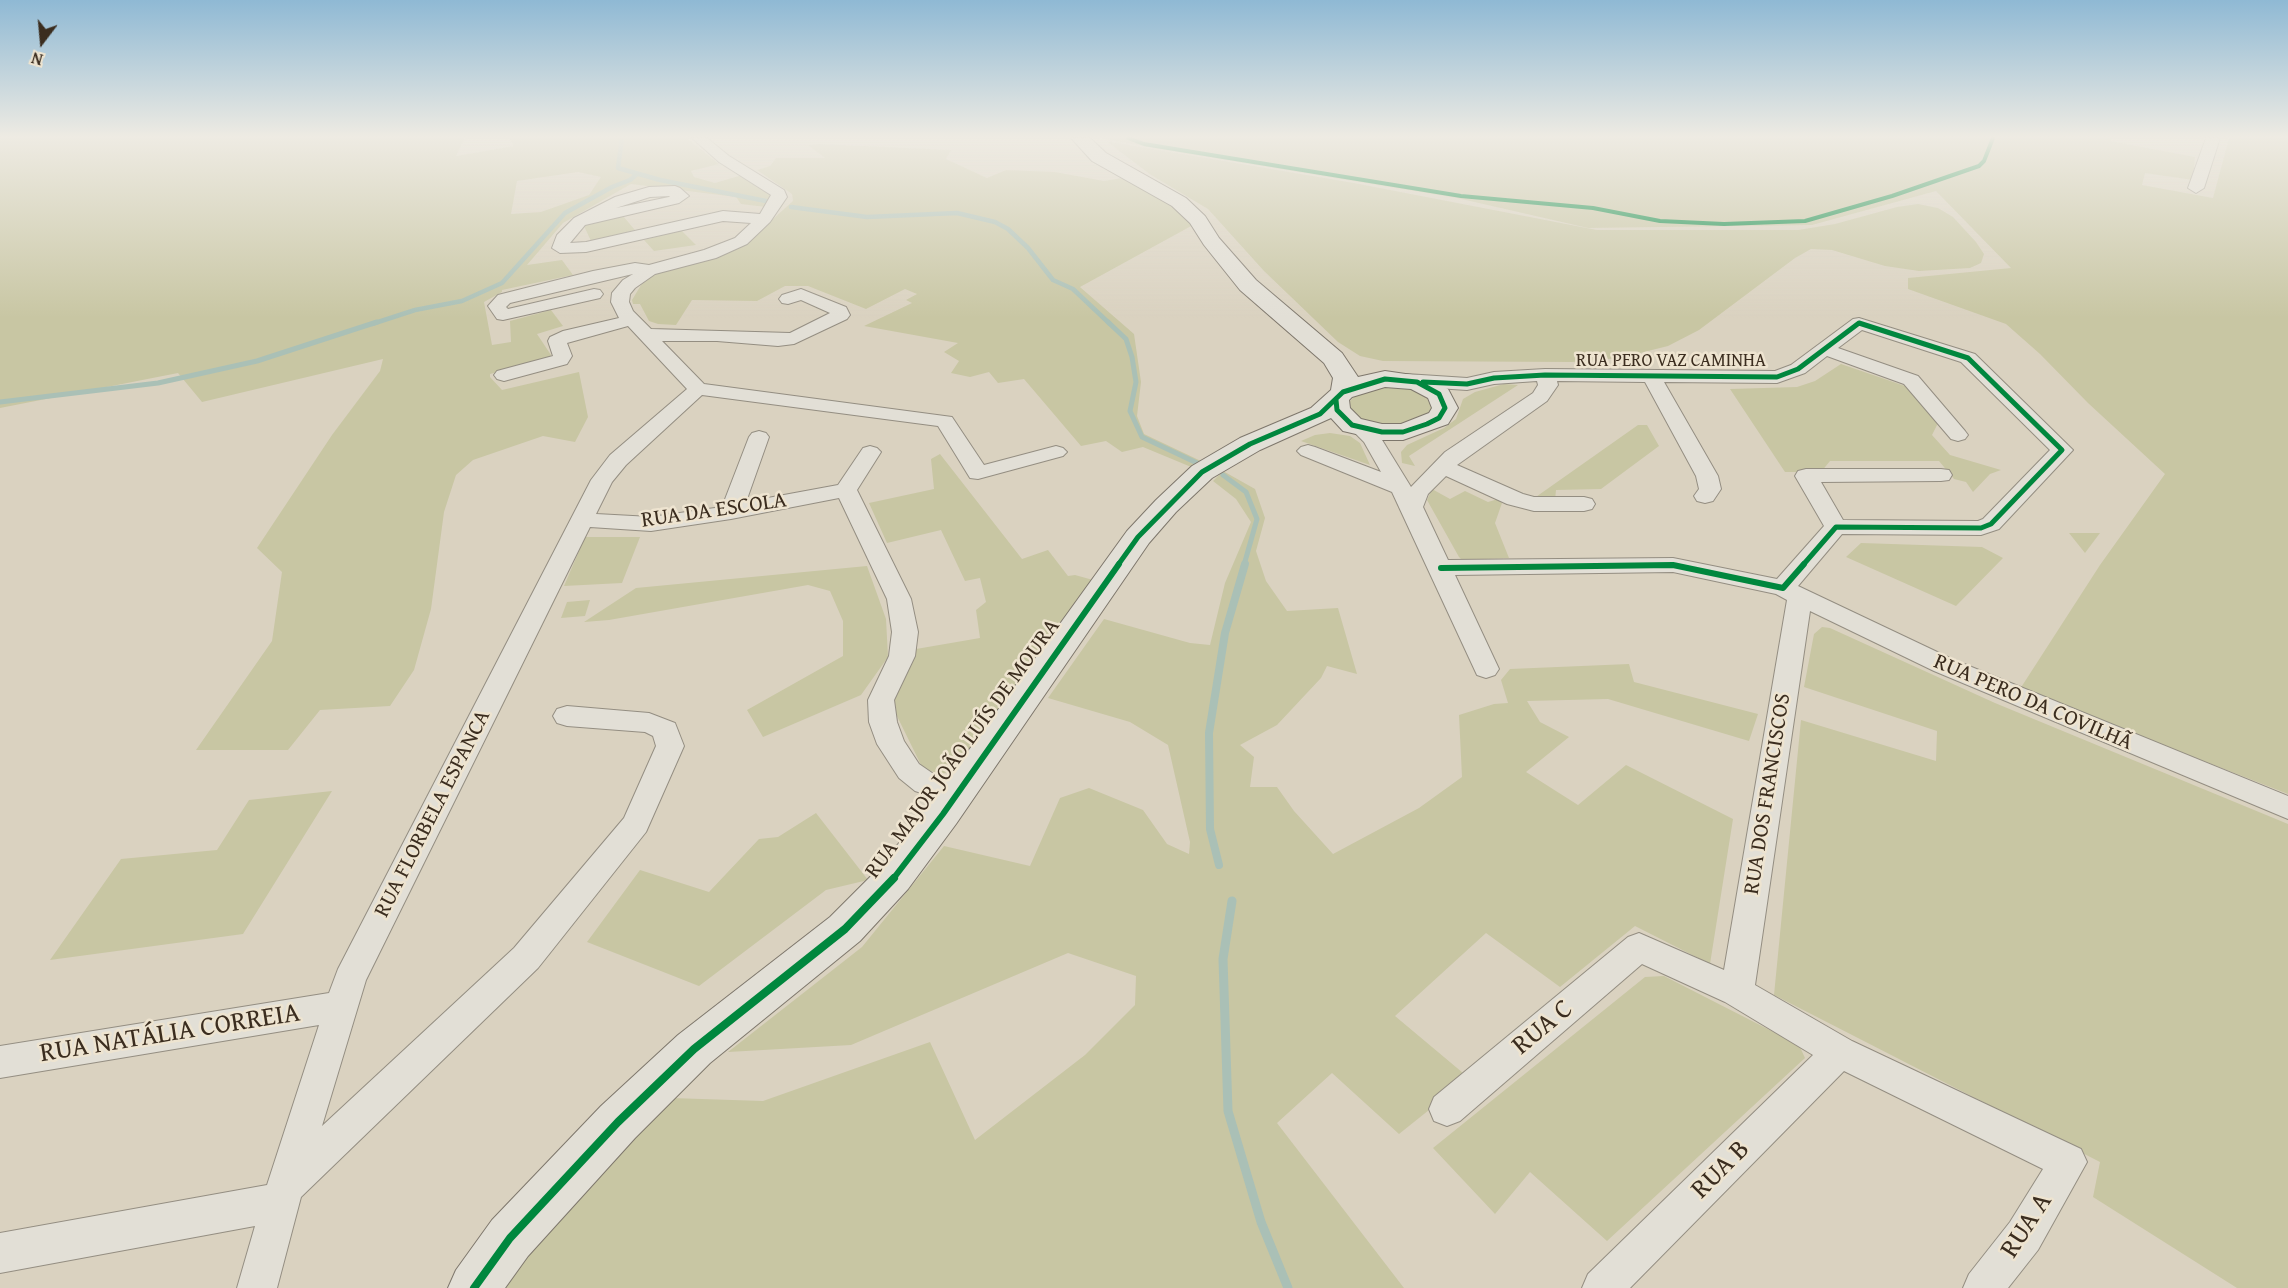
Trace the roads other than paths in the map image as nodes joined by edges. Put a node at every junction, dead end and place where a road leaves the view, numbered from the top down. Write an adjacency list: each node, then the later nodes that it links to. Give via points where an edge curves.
1 (627, 198): 6 (street)
2 (677, 198): 6 (street)
3 (779, 198): 5 (street)
4 (1172, 198): 15 (street, via 1198,220 1248,285)
5 (764, 219): 6 (street, via 723,216 586,247 560,248 563,238); 7 (street, via 741,241)
6 (580, 221)
7 (672, 264): 8 (street); 9 (street, via 657,259)
8 (649, 270): 9 (street, via 635,268); 12 (street, via 621,293 620,302)
9 (583, 279): 10 (street, via 504,299 497,306 503,315)
10 (594, 294)
11 (788, 299): 13 (street, via 801,294 840,311 841,315 794,338 778,340)
12 (632, 320): 13 (street); 16 (street, via 557,341 563,356 560,360)
13 (647, 335): 21 (street)
14 (1824, 349): 18 (street, RUA PERO VAZ CAMINHA, via 1798,369 1777,377); 26 (street, via 1911,380); 40 (street, RUA PERO VAZ CAMINHA, via 1859,323 1968,358 2062,450 1991,524 1981,528)
15 (1333, 358): 19 (street, via 1362,371); 22 (street, via 1346,378)
16 (504, 375)
17 (1545, 375): 18 (street, RUA PERO VAZ CAMINHA); 20 (street, RUA PERO VAZ CAMINHA); 32 (street, RUA PERO VAZ CAMINHA, via 1549,381 1540,396 1453,457)
18 (1652, 377): 36 (street, via 1707,476 1710,489)
19 (1401, 379): 20 (street, RUA PERO VAZ CAMINHA); 22 (street, RUA MAJOR JOÃO LUÍS DE MOURA, via 1366,383); 23 (street, via 1432,389)
20 (1467, 384): 23 (street)
21 (698, 389): 31 (street, via 945,421 978,473); 39 (street, RUA FLORBELA ESPANCA, via 618,460 602,480)
22 (1339, 396): 24 (street, via 1336,410); 28 (street, RUA MAJOR JOÃO LUÍS DE MOURA, via 1320,414)
23 (1445, 408): 25 (street, via 1434,422)
24 (1356, 427): 25 (street, RUA MAJOR JOÃO LUÍS DE MOURA, via 1393,433); 28 (street, RUA MAJOR JOÃO LUÍS DE MOURA, via 1321,426); 34 (street, via 1372,439)
25 (1412, 430): 34 (street, via 1397,443 1391,455)
26 (1958, 435)
27 (759, 437): 38 (street)
28 (1265, 438): 45 (street, RUA MAJOR JOÃO LUÍS DE MOURA, via 1202,472 1138,537)
29 (1308, 451): 34 (street)
30 (870, 452): 35 (street)
31 (1056, 452)
32 (1444, 468): 34 (street, RUA PERO VAZ CAMINHA, via 1418,492); 37 (street, via 1534,504)
33 (1941, 475): 40 (street, via 1806,476)
34 (1402, 488): 41 (street)
35 (846, 490): 38 (street, RUA DA ESCOLA); 45 (street, via 899,599 905,632 902,656 881,700 883,722 891,744 909,771 926,783)
36 (1706, 496)
37 (1584, 504)
38 (731, 512): 39 (street, RUA DA ESCOLA, via 651,524)
39 (581, 520): 48 (street, RUA FLORBELA ESPANCA, via 355,969)
40 (1836, 527): 42 (street)
41 (1441, 568): 42 (street, RUA PERO DA COVILHÃ, via 1673,565); 43 (street)
42 (1791, 592): 46 (street, RUA PERO DA COVILHÃ, via 1943,665); 47 (street, RUA DOS FRANCISCOS)
43 (1486, 669)
44 (567, 716): 52 (street, via 649,723 665,730 669,746 636,824 526,958)
45 (956, 793): 55 (street, RUA MAJOR JOÃO LUÍS DE MOURA, via 894,878 868,906 819,951 694,1049 634,1107 510,1238)
46 (2288, 808)
47 (1737, 992): 49 (street); 51 (street, RUA C, via 1639,947)
48 (341, 1006): 50 (street, RUA NATÁLIA CORREIA); 52 (street, RUA FLORBELA ESPANCA)
49 (1840, 1052): 56 (street, RUA B); 57 (street, RUA A, via 2068,1162 2025,1236)
50 (0, 1062)
51 (1447, 1109)
52 (283, 1195): 53 (street); 54 (street, RUA FLORBELA ESPANCA)
53 (0, 1253)
54 (257, 1288)
55 (474, 1288)
56 (1602, 1288)
57 (1983, 1288)

